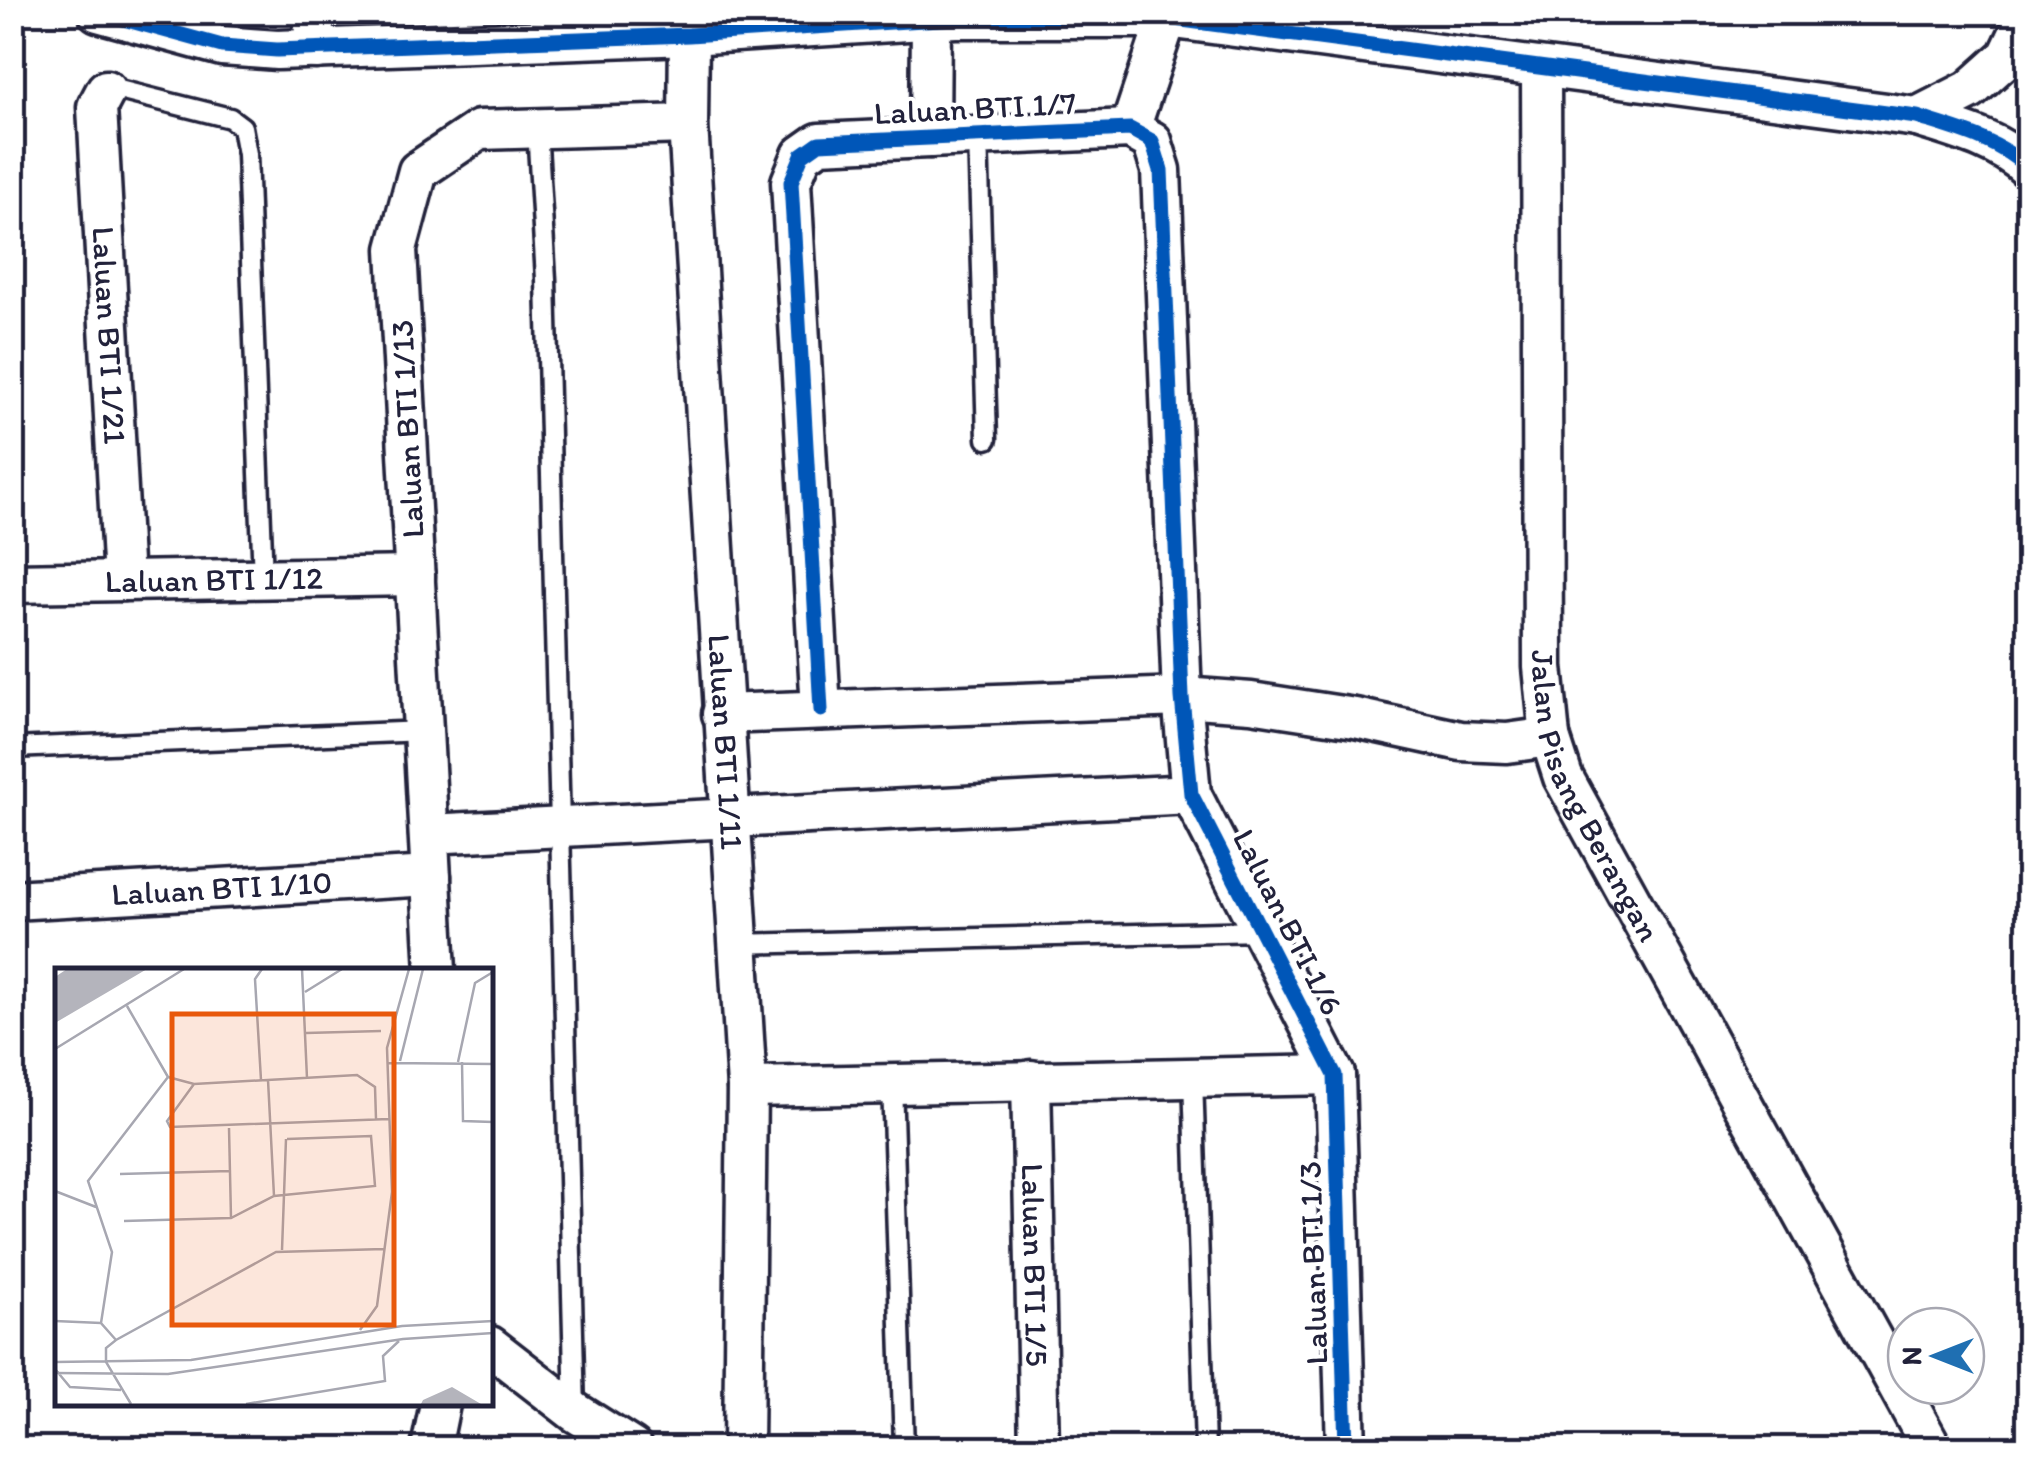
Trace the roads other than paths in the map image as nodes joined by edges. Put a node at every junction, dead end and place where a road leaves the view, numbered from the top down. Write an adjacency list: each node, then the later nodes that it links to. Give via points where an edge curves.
1 (98, 12): 5 (street, via 222,46)
2 (2028, 14): 9 (street, via 2008,56 1970,90)
3 (1167, 18): 4 (street); 7 (street); 12 (street)
4 (931, 20): 6 (street); 14 (street)
5 (314, 31): 6 (street)
6 (690, 36): 10 (street, Laluan BTI 1/11)
7 (1541, 68): 9 (street); 25 (street, Jalan Pisang Berangan, via 1543,667)
8 (106, 90): 18 (lane, via 230,118 242,127); 19 (street, Laluan BTI 1/21, via 97,107)
9 (1918, 116): 15 (street, via 2016,156)
10 (688, 124): 11 (street, Laluan BTI 1/13); 23 (street, Laluan BTI 1/11)
11 (538, 128): 17 (street, Laluan BTI 1/13, via 480,130 418,172 397,249); 29 (lane)
12 (1130, 129): 13 (street, Laluan BTI 1/7); 21 (street, via 1152,142 1161,170)
13 (978, 136): 14 (street, Laluan BTI 1/7); 16 (lane)
14 (930, 138): 22 (street, Laluan BTI 1/7, via 819,143 802,155 791,182)
15 (2028, 168)
16 (986, 439)
17 (414, 576): 18 (street, Laluan BTI 1/12); 24 (street, Laluan BTI 1/13)
18 (262, 579): 19 (street, Laluan BTI 1/12)
19 (122, 582): 20 (street, Laluan BTI 1/12)
20 (12, 584)
21 (1182, 697): 22 (street); 25 (street, via 1355,718 1461,741); 27 (street)
22 (821, 710): 23 (street)
23 (722, 714): 28 (street, Laluan BTI 1/11)
24 (424, 732): 26 (lane); 30 (street, Laluan BTI 1/13)
25 (1550, 736): 51 (street, Jalan Pisang Berangan, via 1563,778)
26 (12, 748)
27 (1192, 794): 28 (street); 33 (street, Laluan BTI 1/6)
28 (730, 819): 29 (street); 34 (street, Laluan BTI 1/11)
29 (559, 826): 30 (street); 43 (lane)
30 (429, 834): 31 (street, Laluan BTI 1/13)
31 (431, 876): 32 (street, Laluan BTI 1/10); 35 (street, Laluan BTI 1/13)
32 (12, 900)
33 (1262, 931): 34 (lane); 36 (street, Laluan BTI 1/6)
34 (738, 944): 40 (street, Laluan BTI 1/11)
35 (436, 968)
36 (1335, 1075): 37 (street); 50 (street, Laluan BTI 1/3)
37 (1193, 1078): 38 (street); 49 (lane)
38 (1031, 1080): 39 (street); 48 (street, Laluan BTI 1/5)
39 (892, 1083): 40 (street); 47 (lane)
40 (747, 1087): 46 (street, Laluan BTI 1/11)
41 (492, 1348): 43 (street)
42 (440, 1406): 44 (street)
43 (575, 1412): 45 (street)
44 (432, 1448)
45 (632, 1448)
46 (743, 1448)
47 (904, 1448)
48 (1039, 1448)
49 (1204, 1448)
50 (1346, 1448)
51 (1932, 1448)

